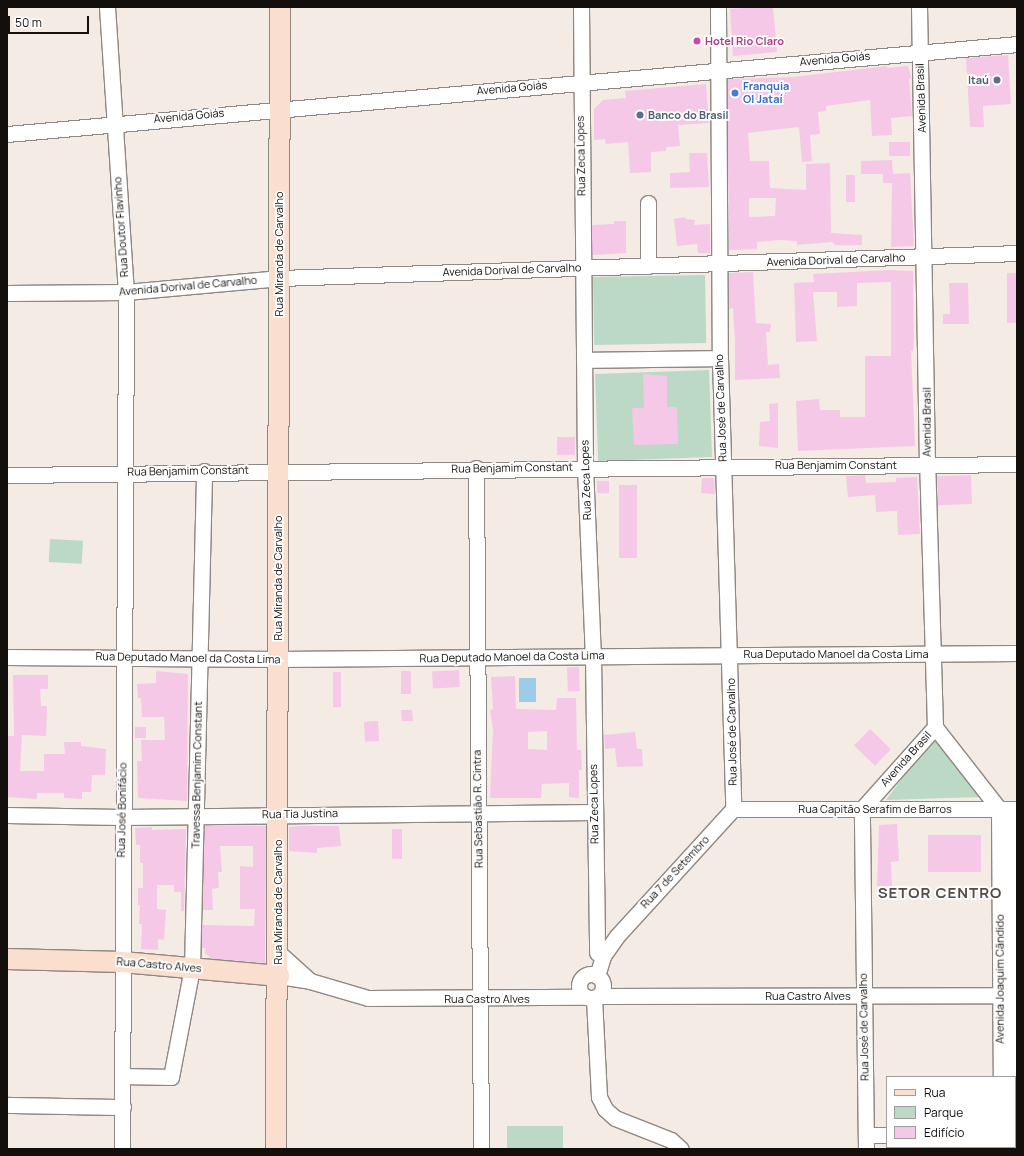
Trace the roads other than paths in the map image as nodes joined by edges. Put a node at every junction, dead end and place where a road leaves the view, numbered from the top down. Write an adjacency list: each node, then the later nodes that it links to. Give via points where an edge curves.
1 (107, 7): 11 (street, Rua Doutor Flavinho)
2 (280, 7): 10 (main road, Rua Miranda de Carvalho)
3 (580, 7): 9 (street, Rua Zeca Lopes)
4 (718, 7): 8 (street, Rua José de Carvalho)
5 (919, 7): 7 (street, Avenida Brasil)
6 (1017, 44): 7 (street, Avenida Goiás)
7 (919, 52): 8 (street, Avenida Goiás); 15 (street, Avenida Brasil)
8 (718, 69): 9 (street, Avenida Goiás); 16 (street, Rua José de Carvalho)
9 (580, 82): 10 (street, Avenida Goiás); 18 (street, Rua Zeca Lopes)
10 (279, 108): 11 (street, Avenida Goiás); 19 (main road, Rua Miranda de Carvalho)
11 (115, 123): 12 (street, Avenida Goiás); 20 (street, Rua Doutor Flavinho)
12 (7, 134)
13 (648, 204): 17 (street)
14 (1017, 253): 15 (street, Avenida Dorival de Carvalho)
15 (925, 256): 16 (street, Avenida Dorival de Carvalho); 24 (street, Avenida Brasil)
16 (719, 264): 17 (street, Avenida Dorival de Carvalho); 22 (street, Rua José de Carvalho)
17 (648, 266): 18 (street, Avenida Dorival de Carvalho)
18 (583, 268): 19 (street, Avenida Dorival de Carvalho); 23 (street, Rua Zeca Lopes)
19 (280, 278): 20 (street, Avenida Dorival de Carvalho); 29 (main road, Rua Miranda de Carvalho)
20 (126, 292): 21 (street, Avenida Dorival de Carvalho); 31 (street, Rua Doutor Flavinho)
21 (7, 293)
22 (720, 358): 23 (street); 26 (street, Rua José de Carvalho)
23 (584, 360): 27 (street, Rua Zeca Lopes)
24 (927, 464): 25 (street, Rua Benjamim Constant); 26 (street, Rua Benjamim Constant); 33 (street, Avenida Brasil)
25 (1017, 464)
26 (723, 466): 27 (street, Rua Benjamim Constant); 35 (street, Rua José de Carvalho)
27 (585, 467): 28 (street, Rua Benjamim Constant); 36 (street, Rua Zeca Lopes)
28 (476, 468): 29 (street, Rua Benjamim Constant); 40 (street, Rua Sebastião R. Cintra)
29 (278, 470): 30 (street, Rua Benjamim Constant); 41 (main road, Rua Miranda de Carvalho)
30 (204, 471): 31 (street, Rua Benjamim Constant); 39 (street, Travessa Benjamim Constant)
31 (126, 472): 32 (street, Rua Benjamim Constant); 38 (street, Rua José Bonifácio)
32 (7, 475)
33 (933, 653): 34 (street, Rua Deputado Manoel da Costa Lima); 35 (street, Rua Deputado Manoel da Costa Lima); 42 (street, Avenida Brasil)
34 (1017, 653)
35 (730, 654): 36 (street, Rua Deputado Manoel da Costa Lima); 43 (street, Rua José de Carvalho)
36 (593, 656): 40 (street, Rua Deputado Manoel da Costa Lima); 47 (street, Rua Zeca Lopes)
37 (7, 657): 38 (street, Rua Deputado Manoel da Costa Lima)
38 (124, 657): 39 (street, Rua Deputado Manoel da Costa Lima); 51 (street, Rua José Bonifácio)
39 (200, 658): 41 (street, Rua Deputado Manoel da Costa Lima); 50 (street, Travessa Benjamim Constant)
40 (476, 658): 41 (street, Rua Deputado Manoel da Costa Lima); 46 (street, Rua Sebastião R. Cintra)
41 (278, 659): 48 (main road, Rua Miranda de Carvalho)
42 (935, 727): 44 (street, Avenida Brasil); 45 (street)
43 (733, 809): 44 (street, Rua Capitão Serafim de Barros); 52 (street, Rua 7 de Setembro)
44 (862, 809): 45 (street, Rua Capitão Serafim de Barros); 62 (street, Rua José de Carvalho)
45 (1009, 810): 61 (street, Avenida Joaquim Cãndido)
46 (478, 812): 47 (street, Rua Tia Justina); 48 (street, Rua Tia Justina); 64 (street, Rua Sebastião R. Cintra)
47 (594, 812): 54 (street, Rua Zeca Lopes)
48 (278, 814): 50 (street, Rua Tia Justina); 53 (main road, Rua Miranda de Carvalho)
49 (7, 815): 51 (street, Rua Tia Justina)
50 (197, 816): 51 (street, Rua Tia Justina); 57 (street, Travessa Benjamim Constant)
51 (121, 817): 56 (street, Rua José Bonifácio)
52 (618, 936): 54 (street, Rua 7 de Setembro); 59 (street, Rua 7 de Setembro)
53 (278, 952): 58 (main road, Rua Miranda de Carvalho); 60 (street, Rua Castro Alves)
54 (597, 953): 59 (street, Rua 7 de Setembro)
55 (7, 959): 56 (main road, Rua Castro Alves)
56 (122, 962): 57 (main road, Rua Castro Alves); 66 (street, Rua José Bonifácio)
57 (192, 968): 58 (main road, Rua Castro Alves); 66 (street, Travessa Benjamim Constant, via 171,1076)
58 (278, 976): 60 (street, Rua Castro Alves); 75 (main road, Rua Miranda de Carvalho)
59 (587, 978): 63 (street, via 579,990); 63 (street, via 603,988); 65 (street, Rua Castro Alves)
60 (310, 981): 64 (street, Rua Castro Alves, via 368,998)
61 (1010, 995): 62 (street, Rua Castro Alves); 67 (street, Avenida Joaquim Cãndido); 68 (street)
62 (864, 996): 63 (street, Rua Castro Alves); 73 (street, Rua José de Carvalho)
63 (593, 997): 65 (street, Rua Castro Alves); 71 (street, via 600,1097 605,1109 615,1118)
64 (480, 999): 65 (street, Rua Castro Alves); 76 (street, Rua Sebastião R. Cintra)
65 (547, 999)
66 (122, 1076): 70 (street, Rua José Bonifácio)
67 (1000, 1076)
68 (1012, 1076)
69 (7, 1105): 70 (street)
70 (122, 1107): 74 (street, Rua José Bonifácio)
71 (652, 1134): 77 (street); 78 (street, via 671,1140)
72 (886, 1135): 73 (street)
73 (866, 1142)
74 (122, 1149)
75 (276, 1149)
76 (481, 1149)
77 (662, 1149)
78 (681, 1149)

